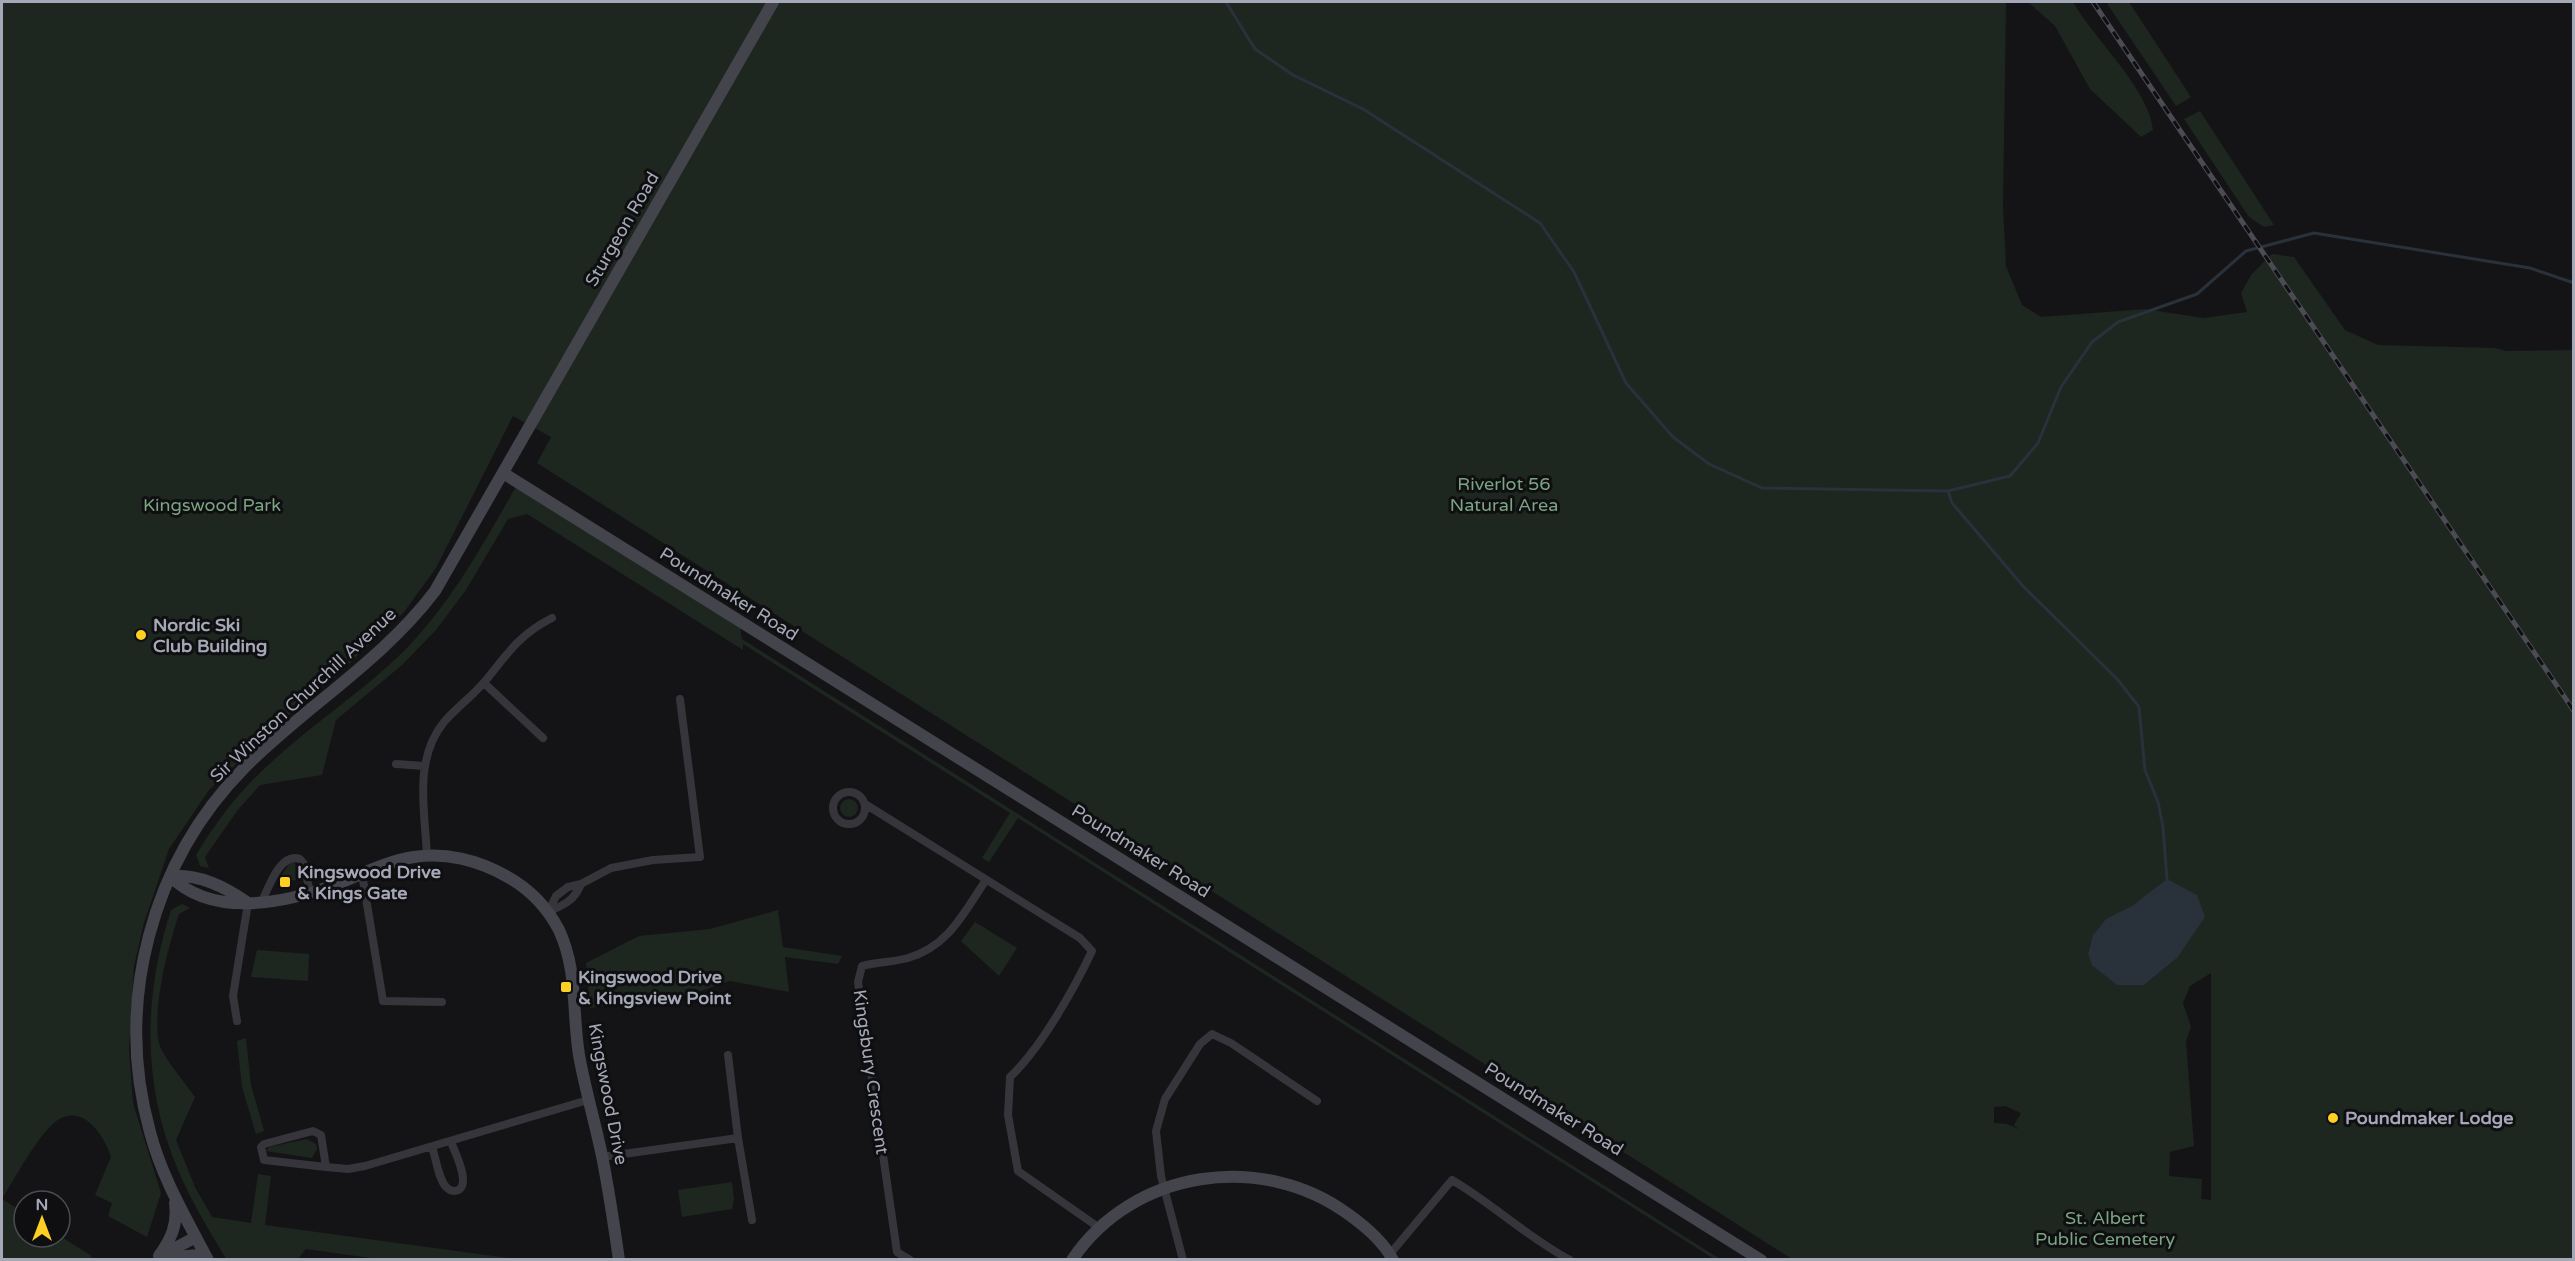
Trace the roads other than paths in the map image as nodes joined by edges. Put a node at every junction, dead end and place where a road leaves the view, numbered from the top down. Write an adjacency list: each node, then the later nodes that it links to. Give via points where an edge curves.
1 (773, 2): 2 (street, Sturgeon Road)
2 (503, 473): 12 (street, Sir Winston Churchill Avenue, via 426,603 373,658 234,779 203,818); 41 (street, Poundmaker Road)
3 (552, 618): 4 (street, via 531,628 517,641)
4 (484, 683): 6 (street); 8 (street, via 443,724 431,743)
5 (680, 699): 17 (street, via 700,857 611,868 580,884 577,895)
6 (543, 738)
7 (396, 764): 8 (street)
8 (424, 766): 10 (street)
9 (865, 804): 13 (street)
10 (426, 856): 11 (street, Kingswood Drive, via 401,859); 17 (street, Kingswood Drive, via 465,860 500,872)
11 (362, 874): 14 (street, Kingswood Drive); 18 (street, via 383,1001)
12 (170, 876): 16 (street, via 191,875 230,890); 29 (street, Sir Winston Churchill Avenue, via 155,912 142,963 135,1035 144,1109)
13 (986, 880): 31 (street, via 1080,938 1092,951 1028,1059 1010,1077 1008,1115 1018,1171); 37 (street, Kingsbury Crescent, via 953,931 939,944 907,959 862,966 858,982 897,1252)
14 (310, 892): 15 (street, Kingswood Drive); 15 (street, via 304,864 290,858 272,880)
15 (262, 901): 16 (street, Kingswood Drive)
16 (248, 903): 19 (street, via 233,996)
17 (548, 912): 21 (street, Kingswood Drive, via 572,966 577,1041)
18 (442, 1002)
19 (237, 1021)
20 (728, 1055): 23 (street)
21 (588, 1100): 24 (street); 26 (street, Kingswood Drive)
22 (1317, 1101): 28 (street, via 1212,1034 1200,1044 1161,1109 1155,1142)
23 (738, 1138): 26 (street); 30 (street)
24 (451, 1142): 25 (street); 25 (street, via 464,1180 456,1190 445,1185)
25 (432, 1147): 27 (street, via 365,1166)
26 (602, 1157): 36 (street, Kingswood Drive)
27 (326, 1167): 27 (street, via 264,1160 260,1152 264,1144 313,1131 321,1135)
28 (1164, 1188): 31 (street); 33 (street, via 1216,1176 1249,1176 1281,1182 1342,1209); 39 (street)
29 (174, 1196): 32 (street, Sir Winston Churchill Avenue); 34 (street, via 176,1222)
30 (752, 1220)
31 (1098, 1227): 38 (street)
32 (196, 1237): 34 (street); 35 (street, Sir Winston Churchill Avenue)
33 (1392, 1257): 40 (street, via 1452,1180 1527,1235)
34 (158, 1258): 35 (street, via 198,1255)
35 (207, 1260)
36 (619, 1260)
37 (910, 1260)
38 (1072, 1260)
39 (1183, 1260)
40 (1570, 1260)
41 (1761, 1260)

